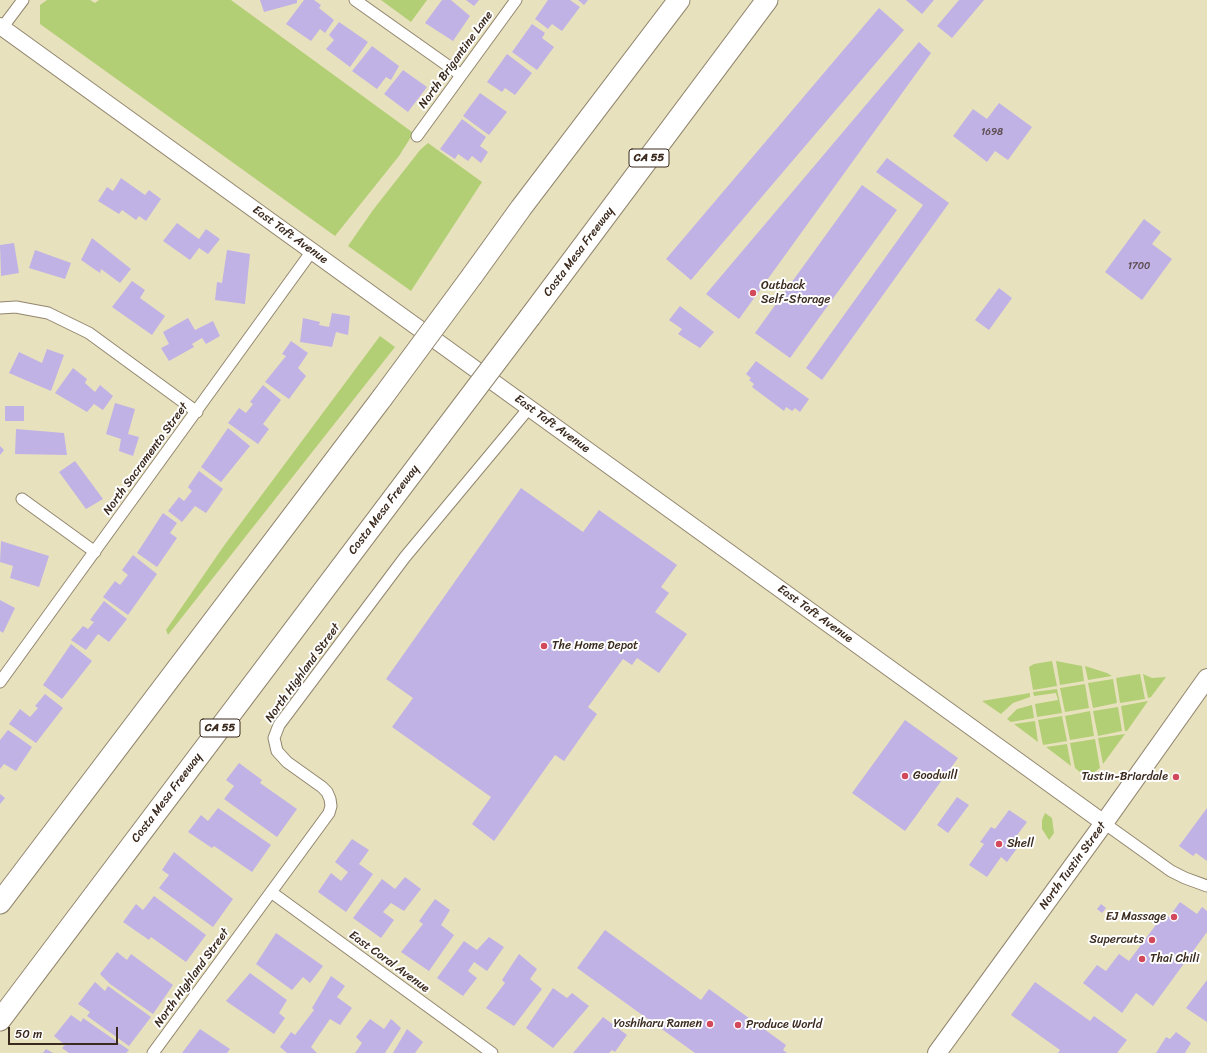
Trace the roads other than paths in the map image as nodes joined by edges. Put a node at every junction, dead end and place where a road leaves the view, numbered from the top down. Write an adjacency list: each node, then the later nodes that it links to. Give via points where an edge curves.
1 (23, 0): 7 (street)
2 (355, 0): 9 (street)
3 (516, 0): 9 (street, North Brigantine Lane)
4 (670, 0): 8 (highway)
5 (679, 0): 8 (highway)
6 (767, 0): 23 (highway, Costa Mesa Freeway / CA 55, bridge)
7 (1, 27): 11 (main road, East Taft Avenue)
8 (630, 64): 22 (highway, bridge, via 382,398)
9 (461, 75): 10 (street, North Brigantine Lane)
10 (417, 136)
11 (312, 251): 13 (main road, East Taft Avenue); 14 (street, North Sacramento Street)
12 (0, 308): 14 (street, via 16,307 48,313 89,333)
13 (529, 408): 19 (main road, East Taft Avenue); 21 (street, North Highland Street, via 405,557 279,725 274,738 277,750 287,762 322,787 330,798 331,806 329,813)
14 (197, 412): 16 (street, North Sacramento Street)
15 (22, 499): 16 (street)
16 (95, 552): 17 (street, North Sacramento Street)
17 (2, 675)
18 (1207, 678): 19 (main road, North Tustin Street)
19 (1104, 823): 20 (street, via 1171,871); 26 (main road, North Tustin Street)
20 (1207, 886)
21 (271, 892): 24 (street, North Highland Street); 25 (street, East Coral Avenue)
22 (0, 903)
23 (0, 1020)
24 (153, 1053)
25 (492, 1053)
26 (937, 1053)

